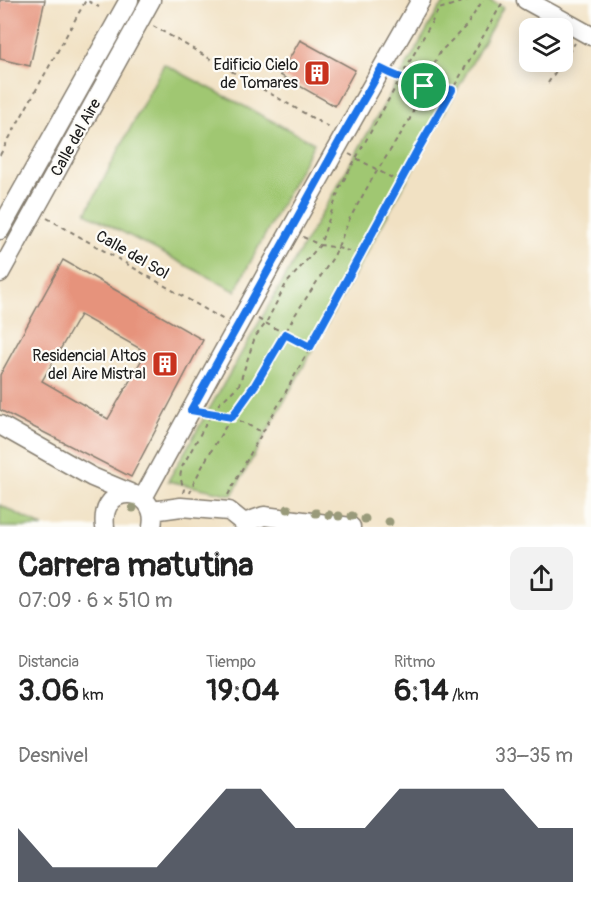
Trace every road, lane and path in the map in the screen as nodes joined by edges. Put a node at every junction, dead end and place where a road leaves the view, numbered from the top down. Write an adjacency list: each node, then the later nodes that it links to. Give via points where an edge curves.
1 (86, 0): 11 (path); 20 (path)
2 (129, 0): 25 (street, Calle del Aire)
3 (151, 0): 12 (street, Calle del Aire)
4 (421, 0): 14 (street)
5 (444, 0): 10 (path)
6 (468, 0): 10 (path)
7 (483, 0): 17 (path, via 467,25 440,52)
8 (504, 0): 18 (path)
9 (526, 0): 13 (street)
10 (449, 6): 15 (path, via 440,9)
11 (99, 7)
12 (140, 19): 19 (path); 24 (street, Calle del Aire)
13 (587, 33): 16 (path)
14 (381, 69): 15 (path); 19 (street)
15 (400, 79): 17 (path); 21 (path)
16 (548, 83)
17 (424, 86): 18 (path); 22 (path, via 409,121)
18 (452, 90): 23 (path)
19 (339, 141): 21 (path); 26 (street)
20 (0, 155)
21 (356, 158): 22 (path); 27 (path, via 340,187)
22 (378, 170): 23 (path); 28 (path, via 350,218)
23 (400, 182): 29 (path)
24 (34, 211): 30 (street, Calle del Aire); 31 (path, Calle del Sol)
25 (0, 230)
26 (290, 230): 27 (path); 31 (street)
27 (320, 245): 28 (path); 32 (path, via 286,284)
28 (338, 248): 29 (path); 33 (path)
29 (361, 254): 34 (path)
30 (0, 273)
31 (240, 319): 32 (path, Calle del Sol); 35 (street)
32 (266, 322): 33 (path, Calle del Sol); 36 (path, via 255,337 239,385)
33 (285, 334): 34 (path, Calle del Sol); 37 (path)
34 (310, 347): 39 (path)
35 (191, 410): 36 (path); 42 (street)
36 (212, 413): 37 (path); 43 (path, via 182,467)
37 (232, 417): 39 (path); 43 (path)
38 (0, 425): 40 (street)
39 (262, 432): 44 (path)
40 (92, 477): 41 (street); 42 (street)
41 (108, 504): 42 (street, via 122,494); 46 (street, via 103,516)
42 (144, 507): 43 (street)
43 (183, 507): 44 (street)
44 (220, 511): 45 (street, via 229,511)
45 (243, 525): 47 (street, via 264,516)
46 (105, 527)
47 (351, 527)

